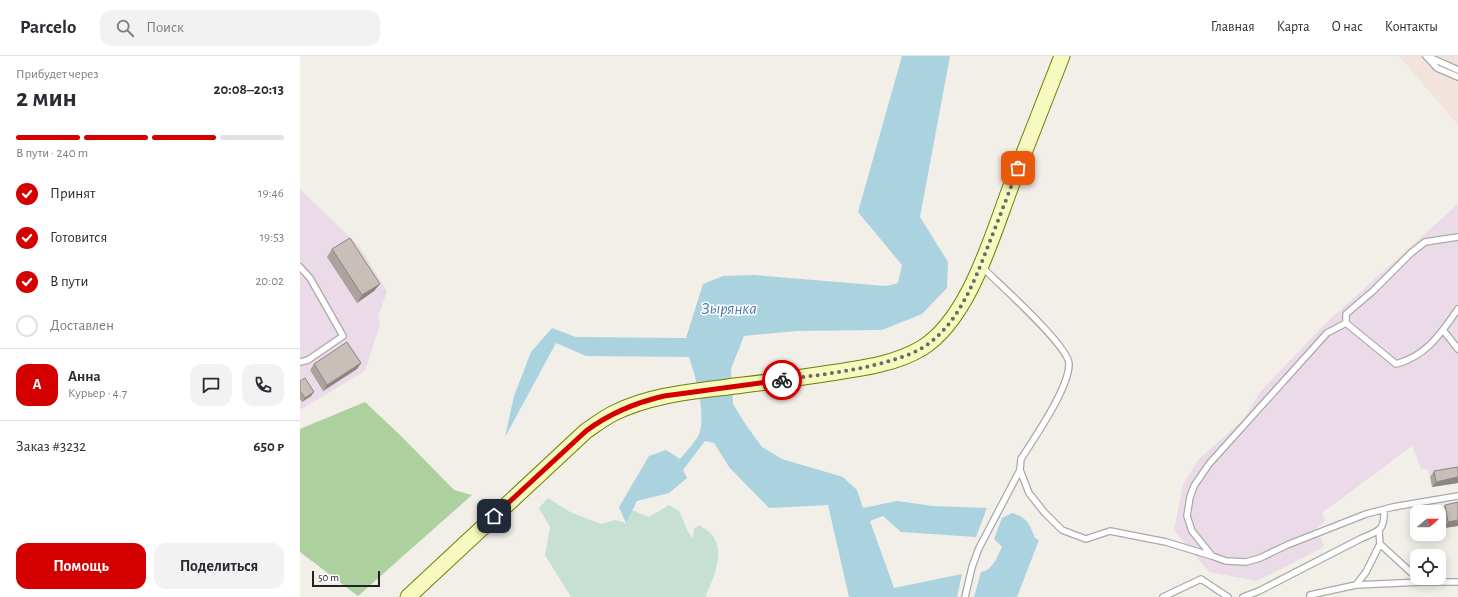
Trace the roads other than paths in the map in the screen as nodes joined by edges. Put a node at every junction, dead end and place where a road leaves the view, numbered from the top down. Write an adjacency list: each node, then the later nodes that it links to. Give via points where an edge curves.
1 (1062, 56): 6 (street)
2 (1426, 56): 3 (lane); 4 (lane, via 1437,68)
3 (1458, 70)
4 (1458, 77)
5 (1458, 237): 9 (lane, via 1425,242 1346,314)
6 (981, 265): 13 (lane, via 1054,337 1069,362 1068,374 1058,398 1021,459); 24 (street, via 961,308 946,327 923,347 910,354 870,366 646,400 613,413 580,437)
7 (300, 266): 12 (lane, via 310,278 343,336 308,360)
8 (1458, 309): 10 (lane)
9 (1346, 323): 10 (lane, via 1396,364 1407,361 1424,350); 18 (lane, via 1327,333 1209,464 1194,486 1187,516 1192,531)
10 (1443, 330): 11 (lane)
11 (1458, 349)
12 (300, 362)
13 (1020, 470): 18 (lane, via 1029,493 1062,530 1086,540 1110,531 1124,533); 25 (lane, via 979,548)
14 (1458, 496): 15 (lane)
15 (1384, 510): 16 (lane, via 1384,521); 18 (lane, via 1366,514 1246,562 1226,561)
16 (1379, 531): 17 (lane); 28 (lane)
17 (1380, 544): 19 (lane); 23 (lane, via 1366,572)
18 (1212, 556)
19 (1410, 571)
20 (1410, 580): 23 (lane)
21 (1446, 581): 22 (lane)
22 (1458, 582)
23 (1356, 585): 29 (lane)
24 (408, 597)
25 (965, 597)
26 (1162, 597): 27 (lane, via 1201,579)
27 (1228, 597)
28 (1243, 597)
29 (1310, 597)

